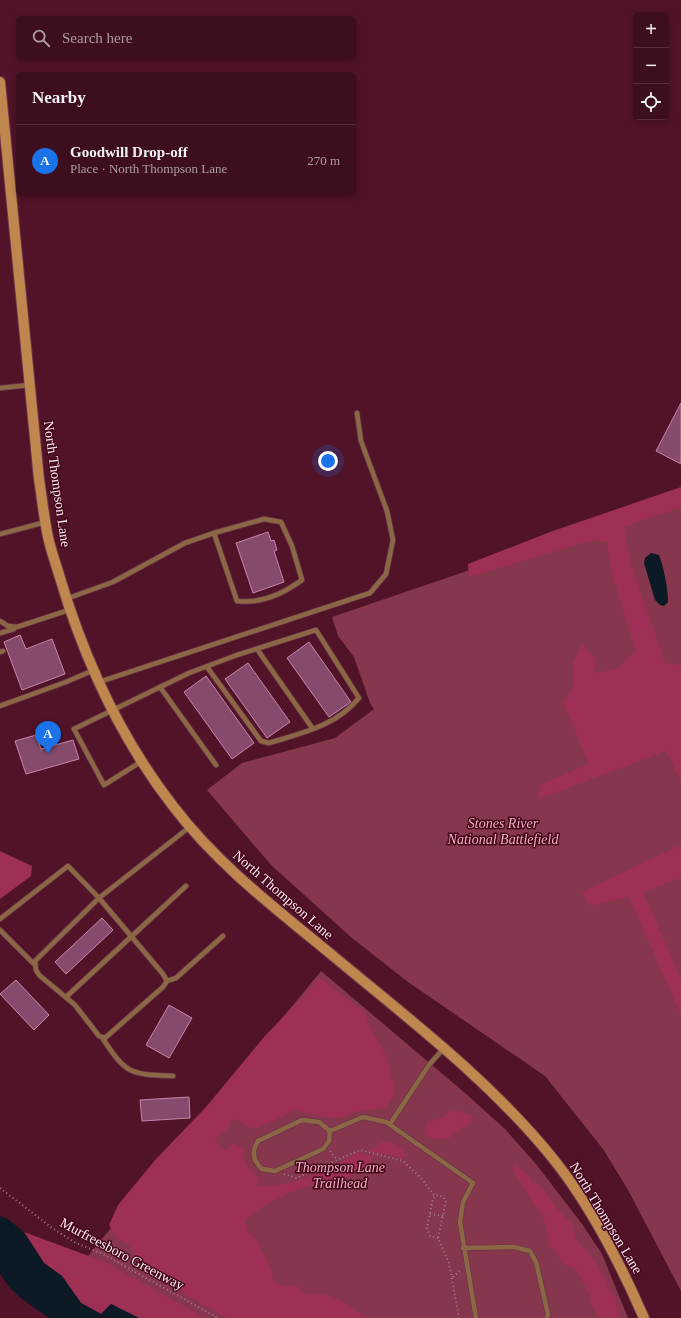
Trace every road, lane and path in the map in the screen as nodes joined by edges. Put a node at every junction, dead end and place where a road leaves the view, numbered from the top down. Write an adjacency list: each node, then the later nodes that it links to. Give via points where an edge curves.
1 (0, 82): 2 (main road, North Thompson Lane)
2 (2, 123): 3 (main road, North Thompson Lane)
3 (30, 385): 4 (lane); 6 (main road, North Thompson Lane)
4 (0, 388)
5 (357, 413): 17 (lane, via 361,441 387,511 393,540 386,574 370,593)
6 (46, 522): 8 (lane); 9 (main road, North Thompson Lane, via 48,538)
7 (214, 533): 7 (lane, via 264,519 281,522 292,546 302,580 286,591 252,603 237,601); 9 (lane, via 174,549 113,582)
8 (0, 534)
9 (66, 599): 10 (main road, North Thompson Lane)
10 (69, 610): 12 (lane); 16 (main road, North Thompson Lane)
11 (0, 620): 12 (lane, via 8,626)
12 (17, 628): 13 (lane)
13 (0, 633)
14 (257, 649): 15 (lane); 21 (lane); 21 (lane, via 316,630 359,698 350,709 328,724)
15 (207, 667): 18 (lane); 21 (lane, via 261,741 269,743)
16 (94, 670): 17 (main road, North Thompson Lane); 19 (lane)
17 (99, 682): 20 (main road, North Thompson Lane)
18 (160, 688): 20 (lane); 23 (lane)
19 (0, 706)
20 (114, 710): 22 (main road, North Thompson Lane); 22 (lane, via 74,729 104,785)
21 (313, 729)
22 (143, 761): 24 (main road, North Thompson Lane, via 173,806)
23 (216, 765)
24 (191, 826): 26 (lane); 35 (main road, North Thompson Lane, via 234,874)
25 (186, 886): 29 (lane)
26 (99, 898): 27 (lane, via 68,866); 29 (lane); 31 (lane, via 38,957)
27 (0, 919)
28 (0, 930): 31 (lane)
29 (131, 936): 32 (lane); 33 (lane)
30 (223, 936): 32 (lane, via 176,978)
31 (34, 965): 33 (lane, via 39,975)
32 (167, 981): 34 (lane)
33 (66, 997): 34 (lane)
34 (103, 1039): 36 (lane, via 118,1061 136,1074)
35 (444, 1048): 37 (lane, via 429,1065); 54 (main road, North Thompson Lane, via 497,1096 556,1163 621,1265)
36 (173, 1076)
37 (390, 1124): 38 (lane, via 363,1117); 47 (lane, via 473,1183 463,1202 460,1222)
38 (330, 1130): 39 (lane); 39 (lane, via 319,1122 302,1120 258,1141 253,1152 257,1164 262,1169 275,1171 323,1149)
39 (326, 1145): 40 (path)
40 (337, 1160): 41 (path, via 296,1178); 43 (path, via 359,1150 403,1161)
41 (283, 1174)
42 (0, 1188): 50 (path, Murfreesboro Greenway, via 76,1243 103,1254)
43 (435, 1196): 45 (path, via 443,1197 446,1201); 46 (path, via 427,1228 430,1236)
44 (430, 1214): 45 (path)
45 (443, 1216): 46 (path)
46 (438, 1238): 49 (path)
47 (463, 1248): 52 (lane); 53 (lane, via 514,1247 530,1251 536,1262)
48 (461, 1270): 49 (path)
49 (452, 1277): 51 (path)
50 (218, 1318)
51 (459, 1318)
52 (476, 1318)
53 (547, 1318)
54 (644, 1318)

